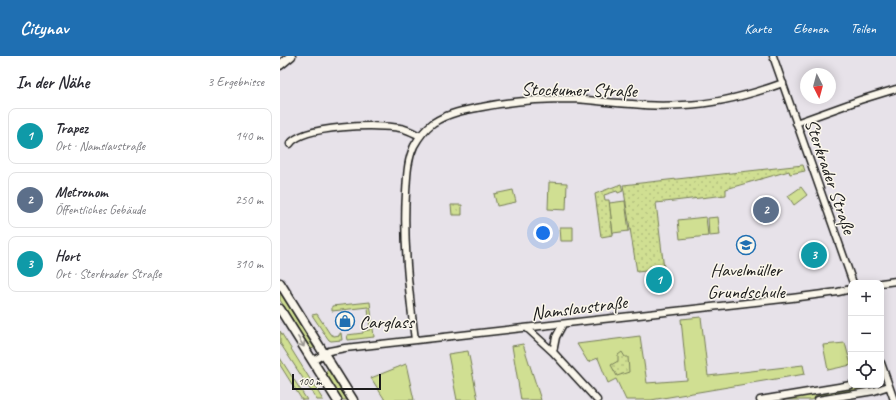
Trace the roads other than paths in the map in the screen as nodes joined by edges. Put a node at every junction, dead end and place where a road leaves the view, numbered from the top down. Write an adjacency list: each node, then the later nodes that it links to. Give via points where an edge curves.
1 (290, 56): 3 (main road); 4 (main road)
2 (773, 56): 5 (street, Sterkrader Straße)
3 (280, 62)
4 (280, 65)
5 (783, 83): 7 (street, Sterkrader Straße); 8 (street, Stockumer Straße, via 744,96 684,105 652,106 572,99 503,103 448,115 434,122)
6 (896, 89): 7 (street)
7 (796, 123): 10 (street, Sterkrader Straße)
8 (420, 136): 9 (street, via 400,128 356,126 307,134); 18 (street, Stockumer Straße, via 409,161 405,205 406,259)
9 (290, 144)
10 (852, 280)
11 (896, 281): 13 (street)
12 (280, 283): 20 (main road)
13 (884, 283)
14 (848, 290): 16 (street, Namslaustraße)
15 (280, 309): 21 (main road, one-way to 21)
16 (563, 324): 17 (street, Namslaustraße); 19 (street, via 556,337)
17 (527, 328): 18 (street, Namslaustraße); 19 (street)
18 (415, 340): 20 (street, Namslaustraße, via 334,350)
19 (553, 352): 27 (street)
20 (324, 354): 21 (street, Namslaustraße); 26 (main road)
21 (313, 361): 25 (main road)
22 (884, 379): 24 (street)
23 (848, 385): 28 (street)
24 (889, 386): 29 (street, via 874,391); 30 (street)
25 (337, 400)
26 (353, 400)
27 (597, 400)
28 (760, 400)
29 (818, 400)
30 (894, 400)

